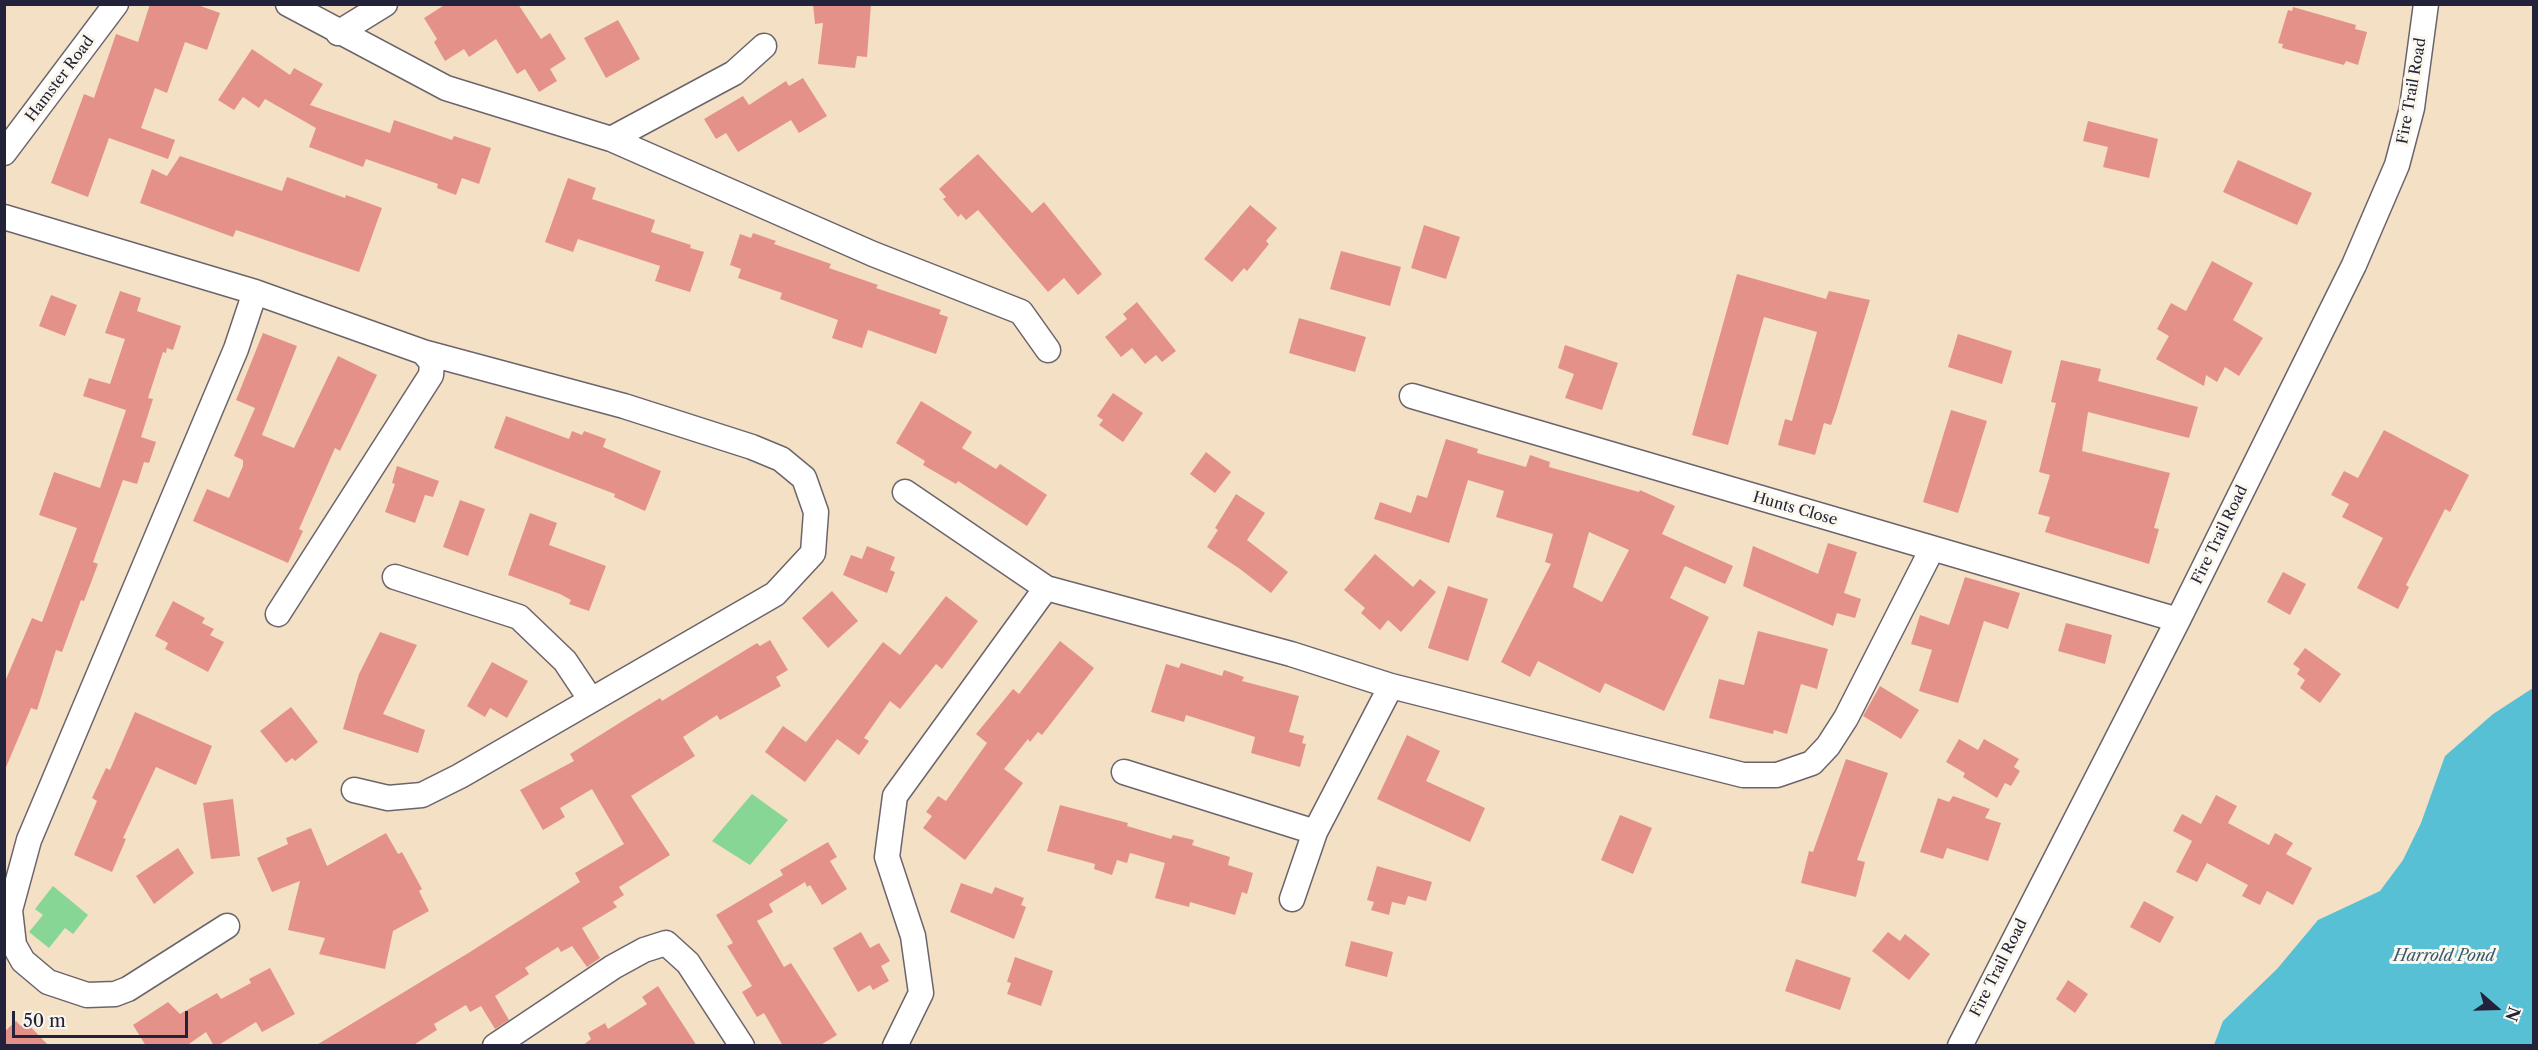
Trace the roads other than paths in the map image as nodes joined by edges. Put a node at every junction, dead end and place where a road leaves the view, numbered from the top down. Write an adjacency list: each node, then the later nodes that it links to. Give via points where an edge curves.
1 (116, 4): 8 (street, Hamster Road)
2 (288, 4): 5 (street)
3 (385, 4): 5 (street)
4 (2426, 4): 19 (street, Fire Trail Road, via 2412,108 2389,185 2354,265)
5 (338, 33): 7 (street, via 446,88)
6 (764, 46): 7 (street, via 734,73)
7 (612, 139): 11 (street, via 873,254 1021,312)
8 (4, 153)
9 (4, 217): 10 (street)
10 (255, 292): 12 (street); 26 (street, via 236,349 29,840 10,910 14,945 23,961 48,982 87,995 115,994 128,989)
11 (1048, 350)
12 (423, 352): 18 (street, via 432,363 430,375); 21 (street, via 614,403 752,447 781,459 804,478 816,512 813,553 775,594)
13 (1412, 396): 15 (street, Hunts Close)
14 (905, 492): 17 (street)
15 (1932, 549): 19 (street, Hunts Close); 20 (street, via 1828,746 1812,763 1777,775 1743,774)
16 (395, 577): 21 (street, via 519,617 565,661)
17 (1046, 588): 20 (street, via 1291,654); 29 (street, via 895,796 887,857 913,936 921,993)
18 (278, 614)
19 (2178, 620): 30 (street, Fire Trail Road)
20 (1391, 686): 24 (street)
21 (591, 700): 23 (street, via 422,795 388,798)
22 (1124, 772): 24 (street)
23 (354, 790)
24 (1315, 832): 25 (street)
25 (1292, 898)
26 (227, 926)
27 (495, 1046): 28 (street, via 613,967 666,943 688,963)
28 (742, 1046)
29 (895, 1046)
30 (1960, 1046)

